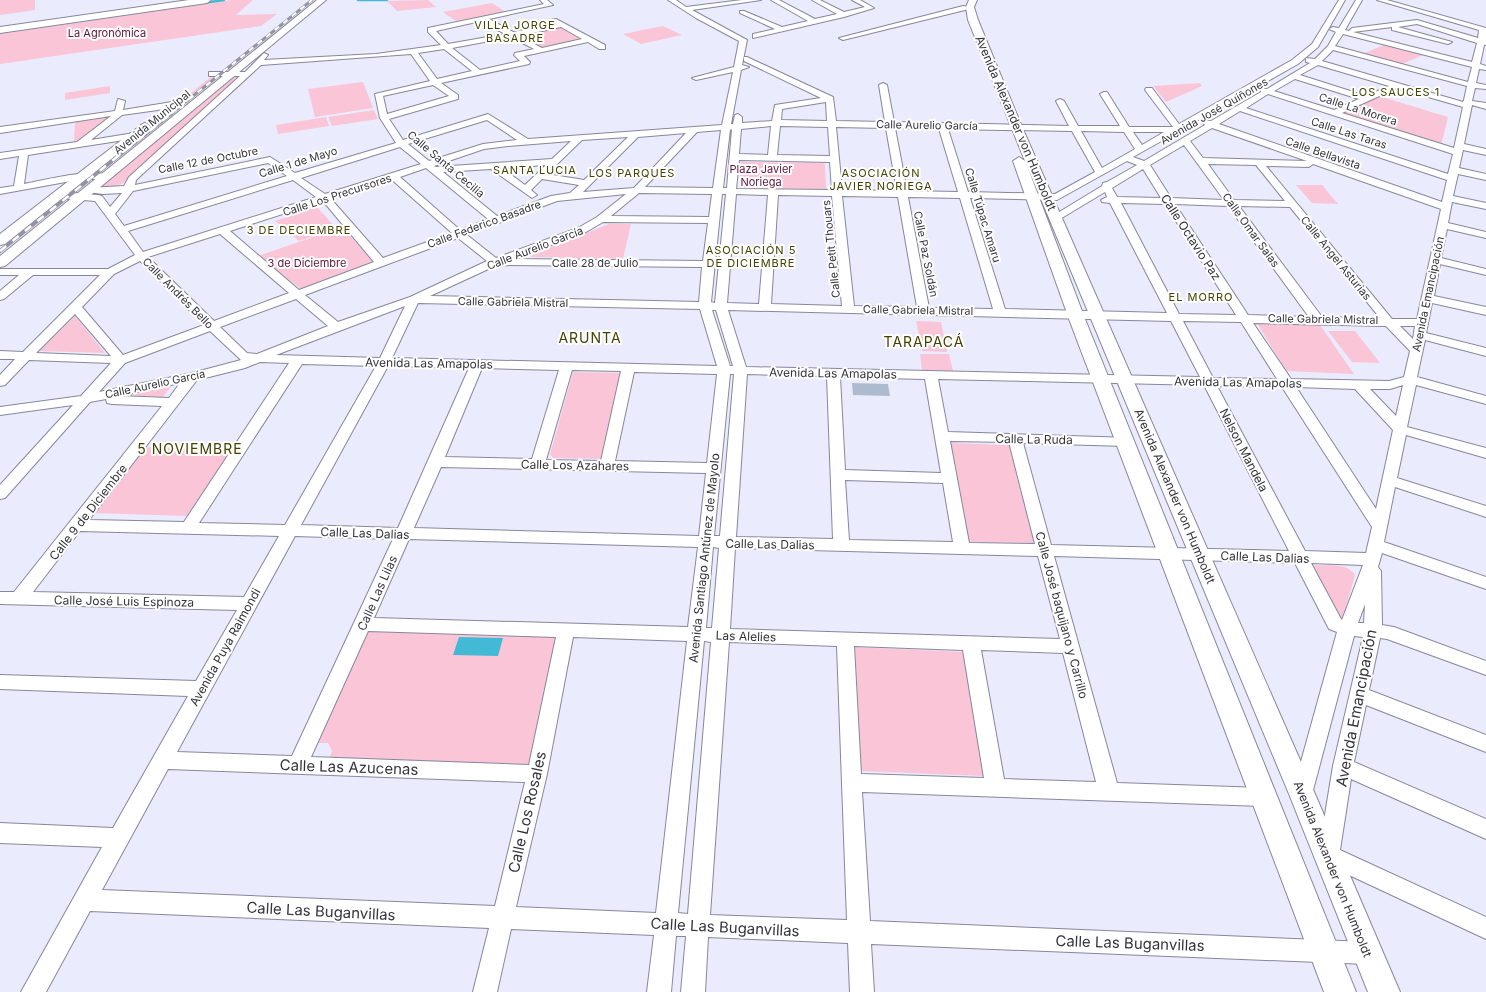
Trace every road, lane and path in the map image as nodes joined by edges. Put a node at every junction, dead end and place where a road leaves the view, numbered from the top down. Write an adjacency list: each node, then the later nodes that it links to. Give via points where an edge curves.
1 (207, 0): 29 (main road)
2 (322, 0): 41 (main road, Avenida Municipal)
3 (543, 0): 15 (street, via 549,5)
4 (671, 0): 16 (street)
5 (681, 0): 16 (street)
6 (758, 0): 16 (street)
7 (774, 0): 17 (street)
8 (815, 0): 20 (street)
9 (855, 0): 20 (street, via 871,8)
10 (1342, 0): 28 (street, Avenida José Quiñones)
11 (1359, 0): 31 (street, Avenida José Quiñones)
12 (1380, 0): 36 (street)
13 (301, 2): 25 (main road)
14 (968, 4): 34 (street); 87 (main road, Avenida Alexander von Humboldt, via 984,58)
15 (533, 8): 22 (street); 26 (street)
16 (689, 8): 48 (street, via 750,38); 50 (street, Avenida Santiago Antúnez de Mayolo, via 742,38)
17 (795, 11): 19 (street); 24 (street)
18 (742, 12): 23 (street)
19 (786, 13)
20 (844, 15): 24 (street)
21 (768, 17): 23 (street)
22 (483, 18): 32 (street); 38 (street, via 431,30)
23 (759, 19): 30 (street)
24 (815, 22): 30 (street)
25 (274, 24)
26 (561, 24): 32 (street); 35 (street)
27 (1386, 26): 31 (street); 36 (street, via 1417,22); 37 (street)
28 (1326, 28): 31 (street); 44 (street, Avenida José Quiñones, via 1315,45)
29 (0, 30)
30 (782, 30): 33 (street)
31 (1340, 30): 40 (street, Avenida José Quiñones); 49 (street)
32 (514, 34): 38 (street); 42 (street)
33 (756, 36)
34 (843, 38)
35 (588, 40): 39 (street); 42 (street)
36 (1480, 40): 49 (street, Avenida Emancipación)
37 (1460, 45)
38 (446, 47): 43 (street); 51 (street)
39 (602, 47)
40 (1331, 47): 46 (street, Avenida José Quiñones); 59 (street)
41 (263, 48): 47 (street, via 264,55); 52 (main road, Avenida Municipal)
42 (541, 50): 51 (street, via 518,55 526,62)
43 (412, 51): 47 (street); 57 (street)
44 (1300, 58): 46 (street); 60 (street, Avenida José Quiñones)
45 (228, 61): 55 (main road)
46 (1317, 62): 54 (street, Avenida José Quiñones); 61 (street)
47 (259, 63): 53 (street)
48 (747, 63): 50 (street); 63 (street); 67 (street)
49 (1480, 67): 59 (street, Avenida Emancipación)
50 (737, 68): 56 (street); 85 (street, Avenida Santiago Antúnez de Mayolo)
51 (478, 72): 57 (street)
52 (232, 74): 53 (street); 55 (street); 122 (main road, Avenida Municipal)
53 (247, 74): 127 (street, via 132,180)
54 (1295, 76): 65 (street, Avenida José Quiñones); 68 (street)
55 (208, 77)
56 (696, 78)
57 (435, 82): 78 (street, Calle Santa Cecilia, via 379,94); 78 (street, via 455,97)
58 (883, 84): 83 (street, Calle Paz Soldán)
59 (1471, 84): 62 (street); 72 (street, Avenida Emancipación)
60 (1252, 86): 65 (street, Calle La Morera); 79 (street, Avenida José Quiñones)
61 (1396, 86): 68 (street); 72 (street)
62 (1486, 87)
63 (742, 89)
64 (1149, 90): 90 (street)
65 (1268, 92): 75 (street, Avenida José Quiñones); 77 (street, Calle La Morera)
66 (1104, 94): 89 (street)
67 (830, 99): 80 (street, via 778,107); 82 (street, Calle Petit Thouars)
68 (1366, 99): 77 (street)
69 (120, 101): 76 (street)
70 (1060, 101): 88 (street)
71 (176, 102): 76 (street); 95 (main road, Avenida Municipal)
72 (1467, 104): 73 (street); 100 (street, Avenida Emancipación)
73 (1486, 106)
74 (740, 107): 81 (street, Avenida Santiago Antúnez de Mayolo)
75 (1239, 108): 84 (street, Avenida José Quiñones); 117 (street, Calle Las Taras)
76 (119, 113): 94 (street); 94 (street)
77 (1334, 113): 100 (street, Calle La Morera)
78 (384, 118): 99 (street, Calle Santa Cecilia, via 389,130)
79 (1194, 120): 84 (street, Calle Bellavista); 90 (street, Avenida José Quiñones)
80 (776, 122): 81 (street, Calle Aurelio García); 82 (street, Calle Aurelio García); 106 (street)
81 (737, 124): 85 (street, Calle Aurelio García); 105 (street, Avenida Santiago Antúnez de Mayolo)
82 (833, 124): 83 (street, Calle Aurelio García); 108 (street, Calle Petit Thouars)
83 (890, 124): 86 (street, Calle Aurelio García); 138 (street, Calle Paz Soldán)
84 (1212, 125): 97 (street, Avenida José Quiñones); 113 (street, Calle Bellavista)
85 (726, 126): 92 (street, Calle Aurelio García); 131 (street, Avenida Santiago Antúnez de Mayolo)
86 (943, 126): 87 (street, Calle Aurelio García); 139 (street, Calle Túpac Amaru)
87 (1011, 127): 88 (street, Calle Aurelio García); 140 (main road, Avenida Alexander von Humboldt); 141 (main road, Avenida Alexander von Humboldt)
88 (1075, 128): 89 (street, Calle Aurelio García); 116 (street)
89 (1127, 129): 90 (street, Calle Aurelio García); 101 (street)
90 (1176, 129): 101 (street, Avenida José Quiñones)
91 (0, 130): 94 (street)
92 (694, 130): 93 (street, Calle Los Precursores); 129 (street, Calle Aurelio García)
93 (635, 134): 96 (street, Calle Los Precursores); 124 (street)
94 (72, 135): 95 (street); 103 (street)
95 (134, 136): 118 (main road, Avenida Municipal)
96 (579, 139): 98 (street, Calle Los Precursores); 110 (street)
97 (1185, 140): 109 (street, Calle Omar Salas); 112 (street, Avenida José Quiñones)
98 (527, 142): 99 (street, Calle 1 de Mayo, via 488,117); 115 (street, Calle Los Precursores, via 484,147)
99 (401, 143): 115 (street, Calle Santa Cecilia); 119 (street, Calle 1 de Mayo)
100 (1458, 149): 102 (street, Calle La Morera); 117 (street, Avenida Emancipación)
101 (1140, 150): 107 (street, Avenida José Quiñones)
102 (1486, 152)
103 (24, 153): 104 (street); 126 (street)
104 (0, 156)
105 (734, 157): 106 (street); 132 (street, Avenida Santiago Antúnez de Mayolo)
106 (772, 158): 108 (street)
107 (1126, 158): 112 (street); 116 (street, Avenida José Quiñones)
108 (834, 159): 135 (street, Calle Petit Thouars)
109 (1200, 161): 111 (street); 146 (street, Calle Omar Salas)
110 (555, 162): 114 (street); 121 (street)
111 (1259, 163): 113 (street); 149 (street, Calle Angel Asturias)
112 (1144, 164): 125 (street, Avenida José Quiñones); 145 (street, Calle Octavio Paz)
113 (1323, 165): 148 (street, Calle Bellavista)
114 (493, 166): 115 (street); 128 (street)
115 (431, 168): 120 (street, Calle Los Precursores); 154 (street, Calle Santa Cecilia)
116 (1100, 173): 141 (street, Avenida José Quiñones, via 1057,197)
117 (1453, 174): 123 (street, Calle Las Taras); 148 (street, Avenida Emancipación)
118 (82, 176): 122 (street); 126 (street); 136 (main road, Avenida Municipal)
119 (294, 176): 127 (street, Calle 12 de Octubre, via 270,160); 142 (street, Calle 12 de Octubre); 157 (street, Calle 1 de Mayo)
120 (393, 176): 142 (street, Calle Los Precursores); 159 (street)
121 (541, 176): 124 (street); 128 (street)
122 (106, 177): 133 (main road, Avenida Municipal)
123 (1486, 177)
124 (586, 183): 137 (street)
125 (1106, 185): 143 (street, Avenida José Quiñones); 144 (street, Nelson Mandela)
126 (18, 188): 130 (street)
127 (130, 188): 133 (street, Calle 12 de Octubre); 151 (street)
128 (525, 190): 147 (street)
129 (637, 190): 131 (street, Calle Federico Basadre); 137 (street, Calle Federico Basadre); 153 (street, Calle Aurelio García)
130 (0, 191)
131 (717, 192): 132 (street, Calle Federico Basadre); 155 (street, Avenida Santiago Antúnez de Mayolo)
132 (731, 192): 134 (street, Calle Federico Basadre); 179 (street, Avenida Santiago Antúnez de Mayolo)
133 (87, 193): 136 (street, Calle Andrés Bello); 151 (street, Calle Andrés Bello, via 98,198); 162 (main road, Avenida Municipal)
134 (773, 193): 135 (street, Calle Federico Basadre); 181 (street)
135 (837, 194): 138 (street, Calle Federico Basadre); 182 (street, Calle Petit Thouars)
136 (60, 195): 161 (main road, Avenida Municipal)
137 (574, 195): 147 (street, Calle Federico Basadre)
138 (902, 195): 139 (street, Calle Federico Basadre); 183 (street, Calle Paz Soldán)
139 (964, 196): 140 (street, Calle Federico Basadre); 185 (street, Calle Túpac Amaru)
140 (1031, 198): 141 (street, Calle Federico Basadre); 186 (main road, Avenida Alexander von Humboldt)
141 (1048, 198): 152 (main road, Avenida Alexander von Humboldt)
142 (326, 199): 158 (street, Calle Los Precursores); 166 (street, Calle 12 de Octubre)
143 (1082, 199): 144 (street); 152 (street, Avenida José Quiñones)
144 (1114, 200): 145 (street); 188 (street, Nelson Mandela)
145 (1168, 201): 146 (street); 189 (street, Calle Octavio Paz)
146 (1231, 202): 149 (street); 190 (street, Calle Omar Salas)
147 (541, 203): 154 (street, Calle Federico Basadre)
148 (1447, 203): 150 (street, Calle Bellavista); 156 (street, Avenida Emancipación)
149 (1292, 204): 191 (street, Calle Angel Asturias)
150 (1486, 206)
151 (110, 214): 157 (street, Calle Andrés Bello)
152 (1056, 217): 187 (main road, Avenida Alexander von Humboldt)
153 (601, 219): 155 (street); 167 (street, Calle Aurelio García, via 582,230)
154 (495, 220): 159 (street, Calle Federico Basadre)
155 (714, 220): 169 (street, Avenida Santiago Antúnez de Mayolo)
156 (1442, 225): 160 (street); 165 (street, Avenida Emancipación)
157 (121, 230): 164 (street, Calle Andrés Bello)
158 (223, 231): 164 (street, Calle Los Precursores); 174 (street)
159 (458, 233): 166 (street, Calle Federico Basadre); 167 (street)
160 (1486, 235)
161 (0, 241)
162 (16, 250): 163 (street); 168 (main road, Avenida Municipal)
163 (0, 253)
164 (141, 256): 172 (street, Calle Los Precursores); 192 (street, Calle Andrés Bello)
165 (1435, 260): 173 (street); 176 (street, Avenida Emancipación)
166 (380, 262): 174 (street, Calle Federico Basadre)
167 (495, 262): 169 (street, Calle 28 de Julio); 177 (street, Calle Aurelio García)
168 (0, 264)
169 (708, 264): 178 (street, Avenida Santiago Antúnez de Mayolo)
170 (0, 272): 171 (street)
171 (30, 272): 172 (street); 175 (street)
172 (110, 272): 180 (street, Calle Los Precursores)
173 (1486, 272)
174 (296, 293): 192 (street, Calle Federico Basadre); 193 (street)
175 (0, 297)
176 (1427, 298): 184 (street); 194 (street, Avenida Emancipación)
177 (414, 299): 178 (street, Calle Gabriela Mistral); 193 (street, Calle Aurelio García); 202 (street, Avenida Puya Raimondi)
178 (705, 306): 179 (street, Calle Gabriela Mistral); 206 (street, Avenida Santiago Antúnez de Mayolo)
179 (721, 306): 181 (street, Calle Gabriela Mistral); 206 (street, Avenida Santiago Antúnez de Mayolo)
180 (76, 307): 198 (street, Calle Los Precursores); 200 (street)
181 (765, 307): 182 (street, Calle Gabriela Mistral)
182 (848, 309): 183 (street, Calle Gabriela Mistral)
183 (924, 311): 185 (street, Calle Gabriela Mistral)
184 (1486, 311)
185 (1000, 312): 186 (street, Calle Gabriela Mistral)
186 (1075, 314): 187 (street, Calle Gabriela Mistral); 210 (main road, Avenida Alexander von Humboldt)
187 (1096, 314): 188 (street, Calle Gabriela Mistral); 212 (main road, Avenida Alexander von Humboldt)
188 (1174, 316): 189 (street, Calle Gabriela Mistral); 213 (street, Nelson Mandela)
189 (1244, 318): 190 (street, Calle Gabriela Mistral); 215 (street, Calle Octavio Paz)
190 (1317, 319): 191 (street, Calle Gabriela Mistral)
191 (1388, 321): 194 (street, Calle Gabriela Mistral); 195 (street, Calle Angel Asturias)
192 (211, 325): 199 (street, Calle Andrés Bello, via 243,357); 200 (street, Calle Federico Basadre)
193 (336, 327): 199 (street, Calle Aurelio García)
194 (1421, 329): 195 (street, Avenida Emancipación); 196 (street, Calle Gabriela Mistral)
195 (1416, 350): 211 (street, Avenida Emancipación)
196 (1486, 352)
197 (0, 355): 198 (street)
198 (27, 356): 200 (street); 214 (street, Calle Los Precursores)
199 (256, 359): 201 (street, Avenida Las Amapolas); 209 (street, Calle Aurelio García)
200 (121, 360): 217 (street, Calle Federico Basadre)
201 (298, 360): 202 (street, Avenida Las Amapolas); 237 (street)
202 (384, 362): 203 (street, Avenida Las Amapolas); 238 (street, Avenida Puya Raimondi)
203 (477, 364): 204 (street, Avenida Las Amapolas); 226 (street, Calle Las Lilas)
204 (567, 366): 205 (street, Avenida Las Amapolas); 227 (street)
205 (628, 368): 206 (street, Avenida Las Amapolas); 228 (street)
206 (732, 370): 207 (street, Avenida Las Amapolas); 229 (street, Avenida Santiago Antúnez de Mayolo); 241 (street, Avenida Santiago Antúnez de Mayolo)
207 (833, 373): 208 (street, Avenida Las Amapolas); 230 (street)
208 (931, 375): 210 (street, Avenida Las Amapolas); 222 (street)
209 (192, 377): 217 (street, Calle Aurelio García); 219 (street, Calle 9 de Diciembre)
210 (1101, 379): 212 (street, Avenida Las Amapolas); 224 (main road, Avenida Alexander von Humboldt)
211 (1410, 379): 216 (street, Avenida Las Amapolas, via 1390,385); 218 (street); 221 (street, Avenida Emancipación)
212 (1126, 380): 213 (street, Avenida Las Amapolas); 247 (main road, Avenida Alexander von Humboldt)
213 (1208, 381): 215 (street, Avenida Las Amapolas); 248 (street, Nelson Mandela)
214 (0, 382)
215 (1286, 383): 216 (street, Avenida Las Amapolas); 236 (street, Calle Octavio Paz)
216 (1359, 385): 221 (street)
217 (86, 399): 219 (street); 220 (street, Calle Aurelio García); 233 (street, Calle Federico Basadre)
218 (1486, 400)
219 (174, 402): 235 (street, Calle 9 de Diciembre)
220 (0, 411)
221 (1400, 429): 225 (street); 232 (street, Avenida Emancipación)
222 (942, 436): 223 (street, Calle La Ruda); 231 (street)
223 (1015, 438): 224 (street, Calle La Ruda); 244 (street, Calle José baquijano y Carrillo)
224 (1126, 441): 246 (main road, Avenida Alexander von Humboldt)
225 (1486, 454)
226 (436, 462): 227 (street, Calle Los Azahares); 239 (street, Calle Las Lilas)
227 (538, 464): 228 (street, Calle Los Azahares)
228 (607, 466): 229 (street, Calle Los Azahares)
229 (713, 468): 240 (street, Avenida Santiago Antúnez de Mayolo)
230 (838, 475): 231 (street); 242 (street)
231 (949, 478): 243 (street)
232 (1389, 480): 234 (street); 236 (street, Avenida Emancipación)
233 (0, 494)
234 (1486, 512)
235 (77, 525): 237 (street, Calle Las Dalias); 251 (street, Calle 9 de Diciembre)
236 (1380, 527): 245 (street, Avenida Emancipación)
237 (188, 528): 238 (street, Calle Las Dalias)
238 (289, 531): 239 (street, Calle Las Dalias); 252 (street, Avenida Puya Raimondi)
239 (404, 534): 240 (street, Calle Las Dalias); 253 (street, Calle Las Lilas)
240 (706, 542): 241 (street, Calle Las Dalias); 257 (street, Avenida Santiago Antúnez de Mayolo)
241 (728, 542): 242 (street, Calle Las Dalias); 258 (street, Avenida Santiago Antúnez de Mayolo)
242 (841, 545): 243 (street, Calle Las Dalias)
243 (962, 549): 244 (street, Calle Las Dalias)
244 (1045, 551): 246 (street, Calle Las Dalias); 261 (street, Calle José baquijano y Carrillo)
245 (1374, 552): 248 (street, Calle Las Dalias); 249 (street, Calle Las Dalias); 254 (street, Avenida Emancipación); 256 (street, Avenida Emancipación)
246 (1169, 554): 247 (street, Calle Las Dalias); 275 (main road, Avenida Alexander von Humboldt)
247 (1200, 555): 248 (street, Calle Las Dalias); 274 (main road, Avenida Alexander von Humboldt)
248 (1300, 558): 254 (street, Nelson Mandela, via 1335,624)
249 (1486, 583)
250 (0, 598): 251 (street, Calle José Luis Espinoza)
251 (19, 598): 252 (street, Calle José Luis Espinoza)
252 (249, 604): 264 (street, Avenida Puya Raimondi)
253 (363, 624): 255 (street, Las Alelies); 268 (street, Calle Las Lilas)
254 (1347, 629): 256 (street); 274 (street, Avenida Emancipación)
255 (566, 630): 257 (street, Las Alelies); 270 (street, Calle Los Rosales)
256 (1373, 631): 262 (street, via 1388,632); 265 (street, Avenida Emancipación)
257 (696, 634): 258 (street, Las Alelies); 282 (street, Avenida Santiago Antúnez de Mayolo)
258 (721, 635): 259 (street, Las Alelies); 283 (street, Avenida Santiago Antúnez de Mayolo)
259 (844, 639): 260 (street, Las Alelies); 271 (street)
260 (971, 643): 261 (street, Las Alelies); 272 (street)
261 (1070, 646): 273 (street, Calle José baquijano y Carrillo)
262 (1486, 668)
263 (0, 682): 264 (street)
264 (202, 689): 267 (street, Avenida Puya Raimondi)
265 (1358, 694): 266 (street); 269 (street, Avenida Emancipación)
266 (1486, 744)
267 (162, 760): 268 (street, Calle Las Azucenas); 278 (street, Avenida Puya Raimondi)
268 (298, 765): 270 (street, Calle Las Azucenas)
269 (1343, 766): 276 (street); 279 (street, Avenida Emancipación, via 1330,849)
270 (537, 774): 281 (street, Calle Los Rosales)
271 (852, 783): 272 (street); 285 (street)
272 (996, 788): 273 (street)
273 (1109, 792): 275 (street)
274 (1302, 794): 279 (main road, Avenida Alexander von Humboldt)
275 (1263, 797): 286 (main road, Avenida Alexander von Humboldt)
276 (1486, 829)
277 (0, 833): 278 (street)
278 (119, 838): 280 (street, Avenida Puya Raimondi)
279 (1326, 854): 284 (street); 287 (main road, Avenida Alexander von Humboldt)
280 (84, 900): 281 (street, Calle Las Buganvillas); 288 (street, Avenida Puya Raimondi)
281 (502, 919): 282 (street, Calle Las Buganvillas); 289 (street, Calle Los Rosales)
282 (667, 924): 283 (street, Calle Las Buganvillas); 290 (street, Avenida Santiago Antúnez de Mayolo)
283 (698, 925): 285 (street, Calle Las Buganvillas); 291 (street, Avenida Santiago Antúnez de Mayolo)
284 (1486, 928)
285 (859, 933): 286 (street, Calle Las Buganvillas); 292 (street)
286 (1324, 950): 287 (street, Calle Las Buganvillas); 293 (main road, Avenida Alexander von Humboldt)
287 (1367, 953): 294 (main road, Avenida Alexander von Humboldt)
288 (33, 992)
289 (485, 992)
290 (660, 992)
291 (693, 992)
292 (862, 992)
293 (1340, 992)
294 (1384, 992)

